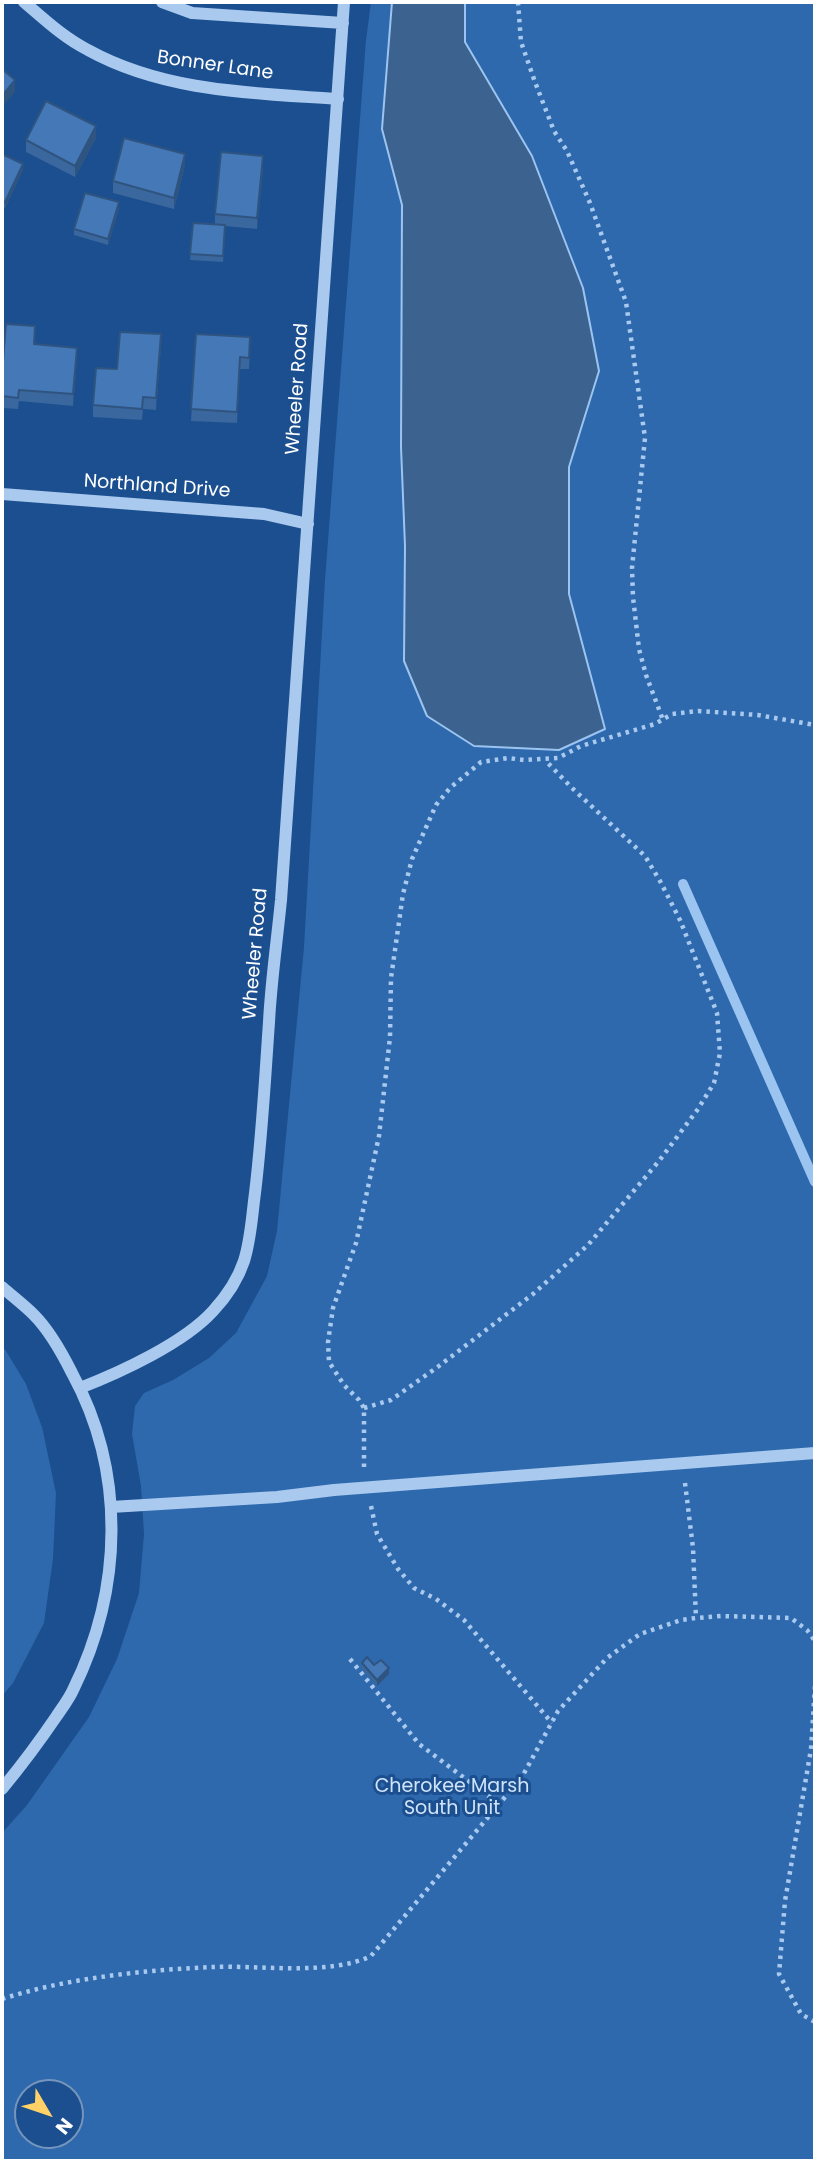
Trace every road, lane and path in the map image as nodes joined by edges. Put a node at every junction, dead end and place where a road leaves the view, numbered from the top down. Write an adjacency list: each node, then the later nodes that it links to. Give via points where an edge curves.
1 (24, 2): 6 (street, Bonner Lane, via 87,50 144,75 214,89)
2 (162, 2): 5 (street, via 192,13)
3 (344, 2): 5 (street, Wheeler Road)
4 (518, 2): 9 (path, via 521,42 535,82 590,203 626,302 645,438 633,597 639,649)
5 (342, 23): 6 (street, Wheeler Road)
6 (338, 99): 8 (street, Wheeler Road)
7 (2, 494): 8 (street, Northland Drive, via 264,514)
8 (308, 524): 13 (street, Wheeler Road, via 263,1131 244,1261 231,1288 196,1326 112,1376)
9 (663, 720): 10 (path, via 672,714 698,711); 11 (path)
10 (815, 725)
11 (544, 759): 14 (path, via 481,762 436,805 412,859 391,978 379,1136 328,1342 329,1362); 14 (path, via 645,856 660,881 717,1013 720,1054 714,1083 659,1161 588,1245 439,1366 391,1400)
12 (2, 1287): 13 (street, via 35,1316)
13 (80, 1388): 18 (street, via 101,1443)
14 (364, 1408): 17 (path, via 363,1464)
15 (815, 1453): 16 (street)
16 (686, 1463): 17 (street); 19 (path)
17 (369, 1487): 18 (street); 23 (path, via 377,1534 398,1569 414,1588 464,1620)
18 (111, 1507): 24 (street, via 111,1564 97,1632 73,1692)
19 (696, 1618): 20 (path, via 791,1618); 23 (path, via 640,1634 607,1658)
20 (815, 1641)
21 (350, 1659): 25 (path, via 419,1744)
22 (815, 1686): 27 (path, via 811,1749 785,1901 779,1974 801,2014)
23 (552, 1723): 25 (path, via 522,1777)
24 (2, 1789)
25 (499, 1804): 26 (path, via 371,1956 356,1964 136,1973)
26 (2, 1999)
27 (815, 2022)

